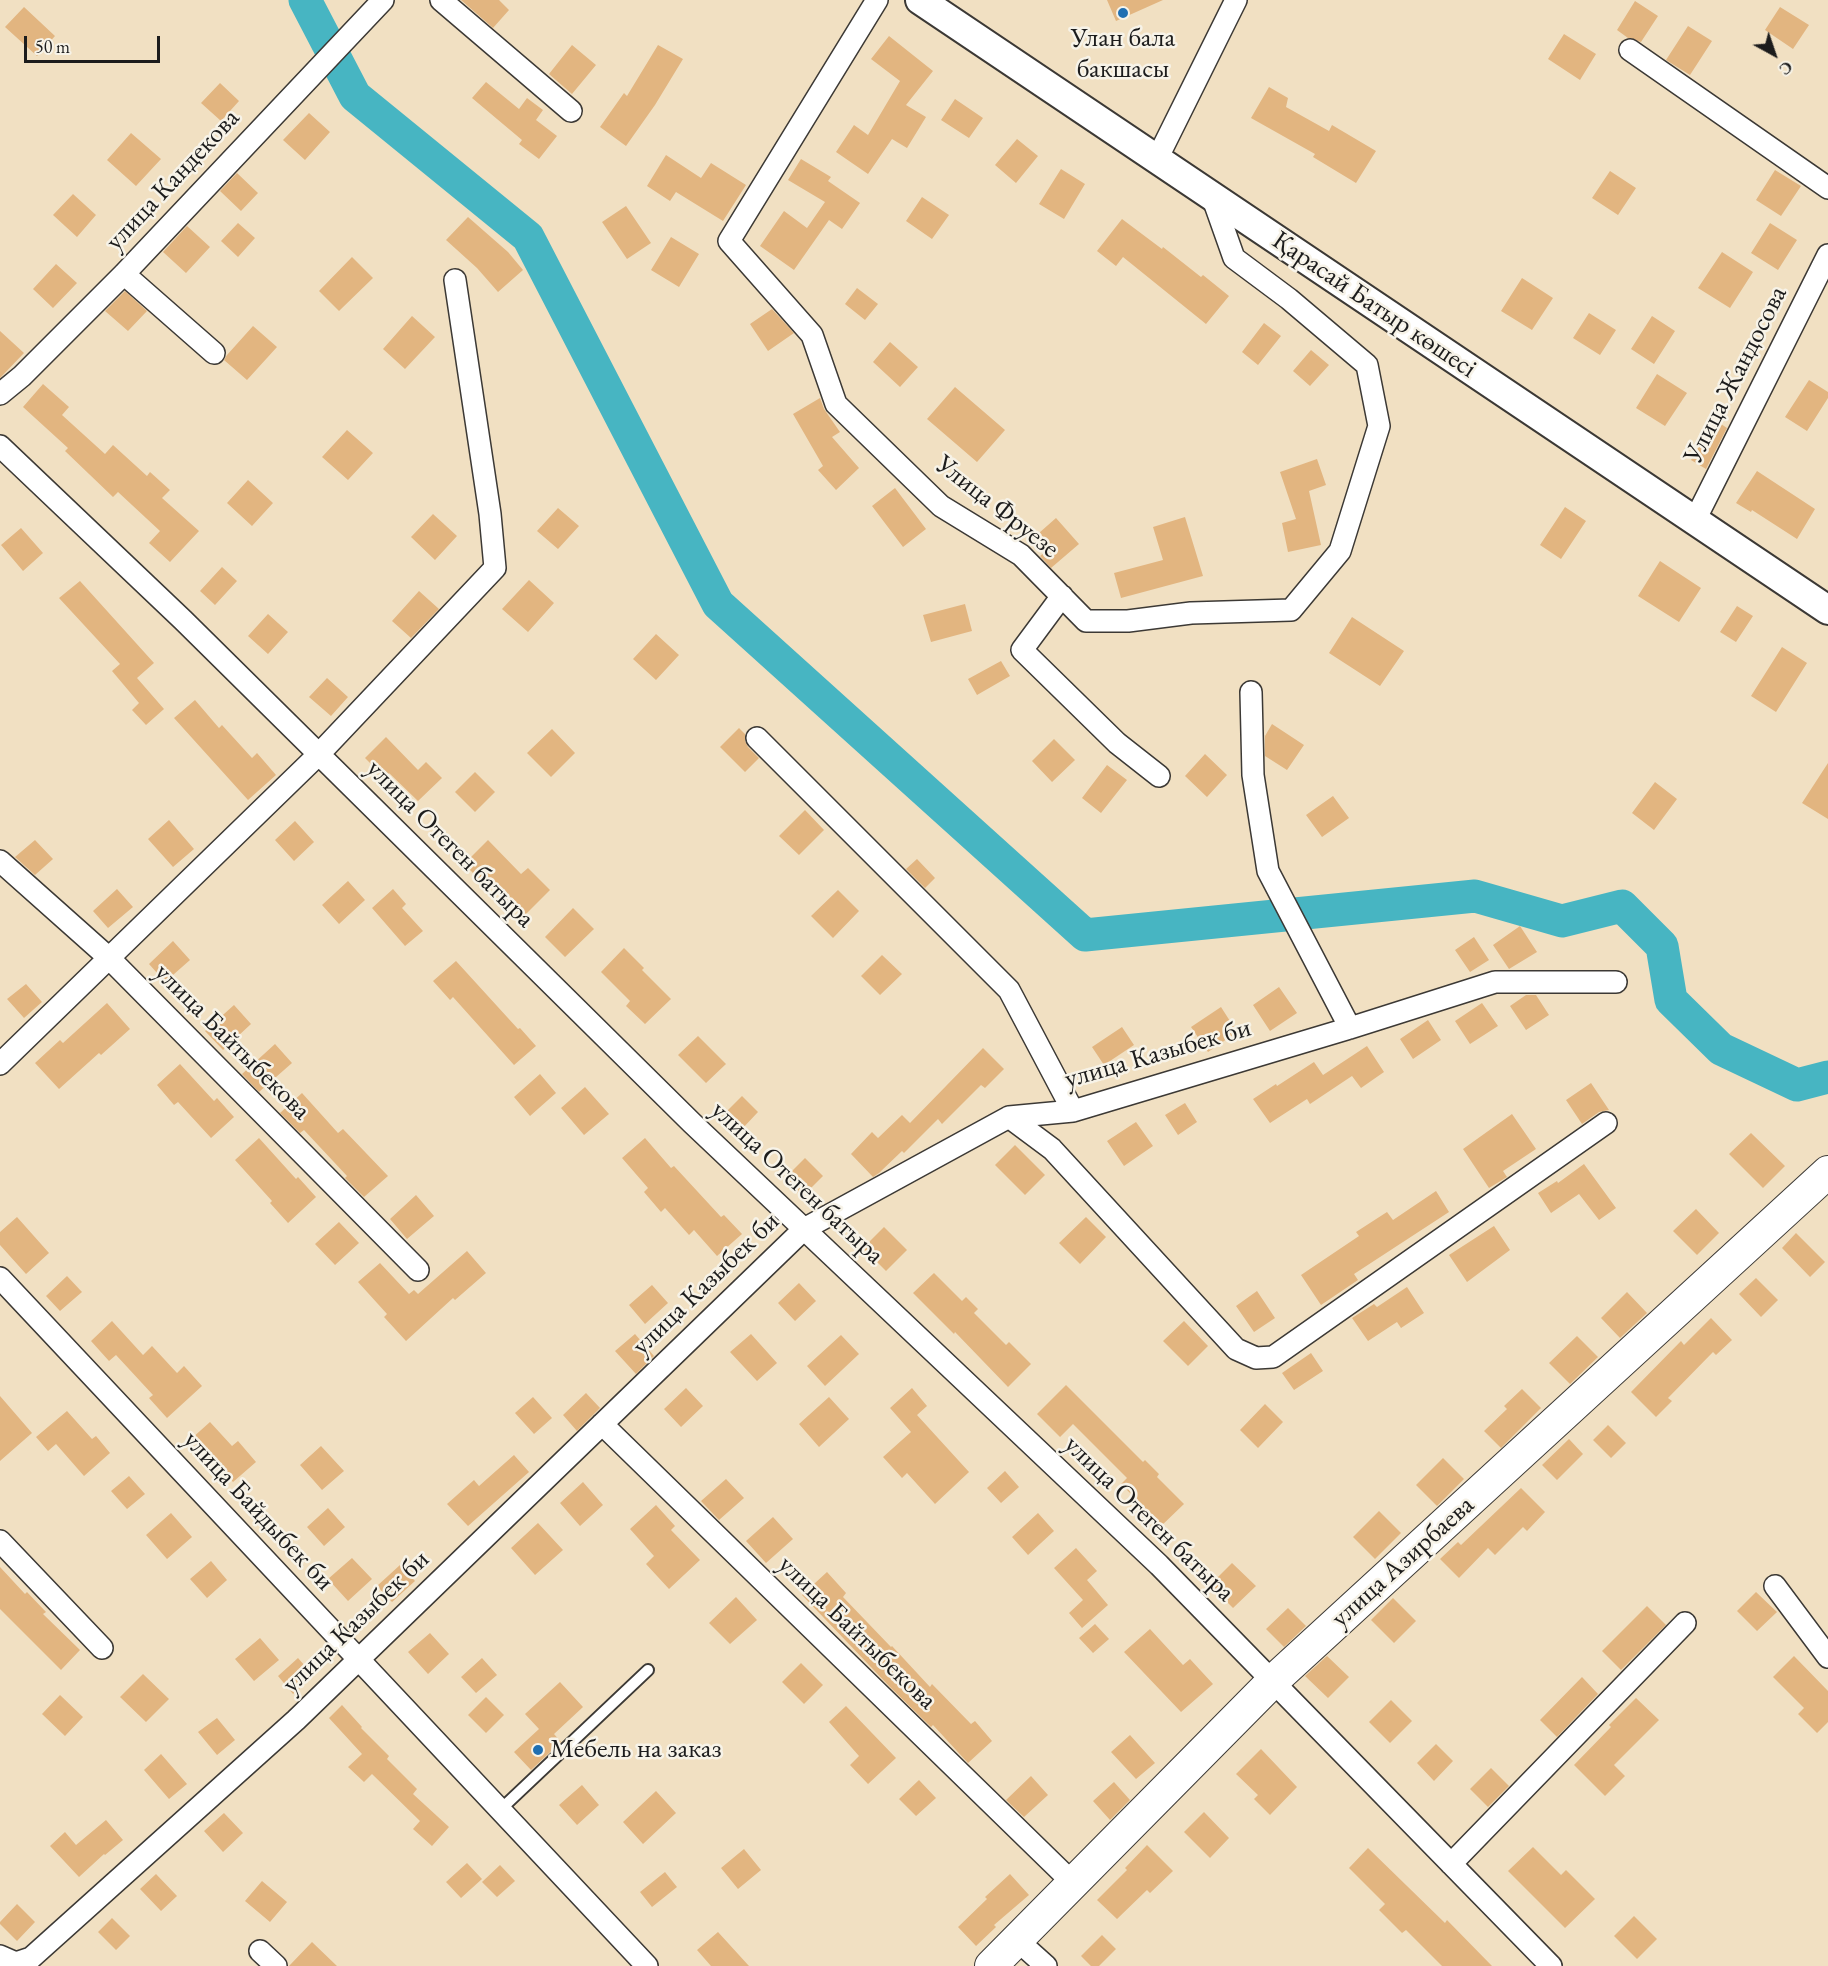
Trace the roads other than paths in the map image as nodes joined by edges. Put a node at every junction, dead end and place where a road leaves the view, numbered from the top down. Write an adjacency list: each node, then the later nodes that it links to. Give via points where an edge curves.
1 (441, 0): 7 (street)
2 (877, 0): 18 (street, Улица Фруезе, via 729,241 812,335 836,405 941,506 1021,555)
3 (920, 0): 8 (main road, Қарасай Батыр көшесі)
4 (1236, 0): 8 (street)
5 (382, 1): 12 (street, улица Кандекова)
6 (1630, 50): 9 (street)
7 (571, 111)
8 (1157, 159): 10 (main road, Қарасай Батыр көшесі)
9 (1828, 188)
10 (1212, 196): 17 (main road, Қарасай Батыр көшесі); 18 (street, Улица Фруезе, via 1234,258 1366,365 1379,426 1340,551 1291,610 1086,621)
11 (1828, 255): 17 (street, Улица Жандосова)
12 (124, 273): 14 (street); 15 (street, улица Кандекова)
13 (455, 280): 22 (street, via 495,568)
14 (214, 353)
15 (0, 394)
16 (0, 446): 22 (street, улица Отеген батыра)
17 (1695, 520): 19 (main road, Қарасай Батыр көшесі)
18 (1062, 596): 23 (street, via 1022,650 1117,742)
19 (1828, 610)
20 (1251, 692): 27 (street, via 1253,775 1268,872)
21 (758, 738): 29 (street, via 1009,990)
22 (319, 754): 25 (street); 33 (street, улица Отеген батыра)
23 (1159, 776)
24 (0, 861): 25 (street, улица Байтыбекова)
25 (109, 958): 28 (street); 34 (street, улица Байтыбекова)
26 (1616, 982): 27 (street, улица Казыбек би, via 1495,982)
27 (1350, 1028): 29 (street, улица Казыбек би)
28 (0, 1064)
29 (1073, 1111): 30 (street, улица Казыбек би)
30 (1009, 1117): 31 (street, via 1052,1149 1236,1349 1256,1358 1273,1357); 33 (street, улица Казыбек би)
31 (1606, 1123)
32 (1828, 1172): 44 (main road, улица Азирбаева)
33 (804, 1229): 36 (street, улица Казыбек би); 44 (street, улица Отеген батыра, via 1160,1566)
34 (418, 1270)
35 (0, 1278): 42 (street, улица Байдыбек би)
36 (602, 1424): 42 (street, улица Казыбек би); 47 (street, улица Байтыбекова)
37 (0, 1541): 40 (street)
38 (1775, 1586): 41 (street)
39 (1684, 1623): 46 (street)
40 (102, 1648)
41 (1828, 1657)
42 (358, 1659): 45 (street, улица Байдыбек би); 50 (street, улица Казыбек би, via 296,1720 30,1958)
43 (648, 1670): 45 (lane)
44 (1273, 1681): 46 (street, улица Отеген батыра); 47 (main road, улица Азирбаева)
45 (501, 1809): 52 (street, улица Байдыбек би)
46 (1451, 1864): 55 (street, улица Отеген батыра)
47 (1073, 1883): 48 (main road, улица Азирбаева)
48 (1017, 1940): 53 (main road, улица Азирбаева); 54 (street)
49 (260, 1951): 51 (street)
50 (8, 1960)
51 (276, 1966)
52 (647, 1966)
53 (991, 1966)
54 (1046, 1966)
55 (1551, 1966)

